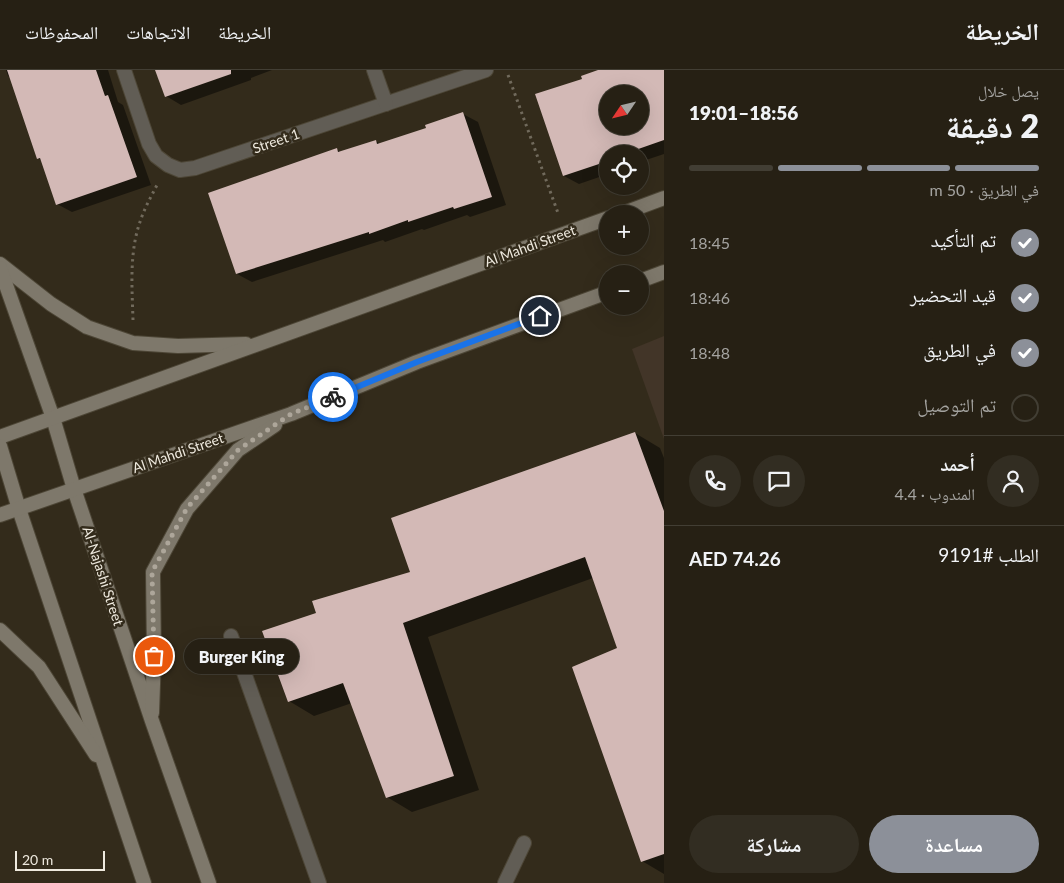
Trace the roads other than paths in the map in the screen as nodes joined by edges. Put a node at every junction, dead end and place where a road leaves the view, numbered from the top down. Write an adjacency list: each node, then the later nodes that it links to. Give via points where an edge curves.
1 (124, 70): 4 (street, Street 1, via 149,144 156,156 180,170 195,168)
2 (374, 70): 4 (street)
3 (486, 70): 4 (street, Street 1)
4 (386, 104)
5 (664, 198): 6 (main road)
6 (645, 205)
7 (599, 221): 13 (main road, Al Mahdi Street)
8 (0, 264): 13 (main road, via 87,327 133,344)
9 (0, 268): 15 (main road, Al-Najashi Street)
10 (664, 272): 11 (main road)
11 (649, 278)
12 (599, 295): 14 (main road, Al Mahdi Street, via 417,362)
13 (260, 343): 15 (main road, Al Mahdi Street)
14 (291, 414): 18 (main road, Al Mahdi Street); 23 (main road, via 238,450 187,508 152,572)
15 (54, 418): 16 (main road, Al Mahdi Street); 18 (main road, Al-Najashi Street)
16 (0, 437)
17 (0, 446): 19 (main road)
18 (74, 488): 19 (main road, Al Mahdi Street); 23 (main road, Al-Najashi Street)
19 (18, 509): 20 (main road, Al Mahdi Street); 24 (main road)
20 (0, 515)
21 (0, 630): 24 (main road, via 39,668)
22 (231, 636): 28 (street)
23 (152, 721): 27 (main road, Al-Najashi Street)
24 (107, 773): 26 (main road)
25 (524, 843): 29 (street)
26 (144, 883)
27 (209, 883)
28 (319, 883)
29 (505, 883)

